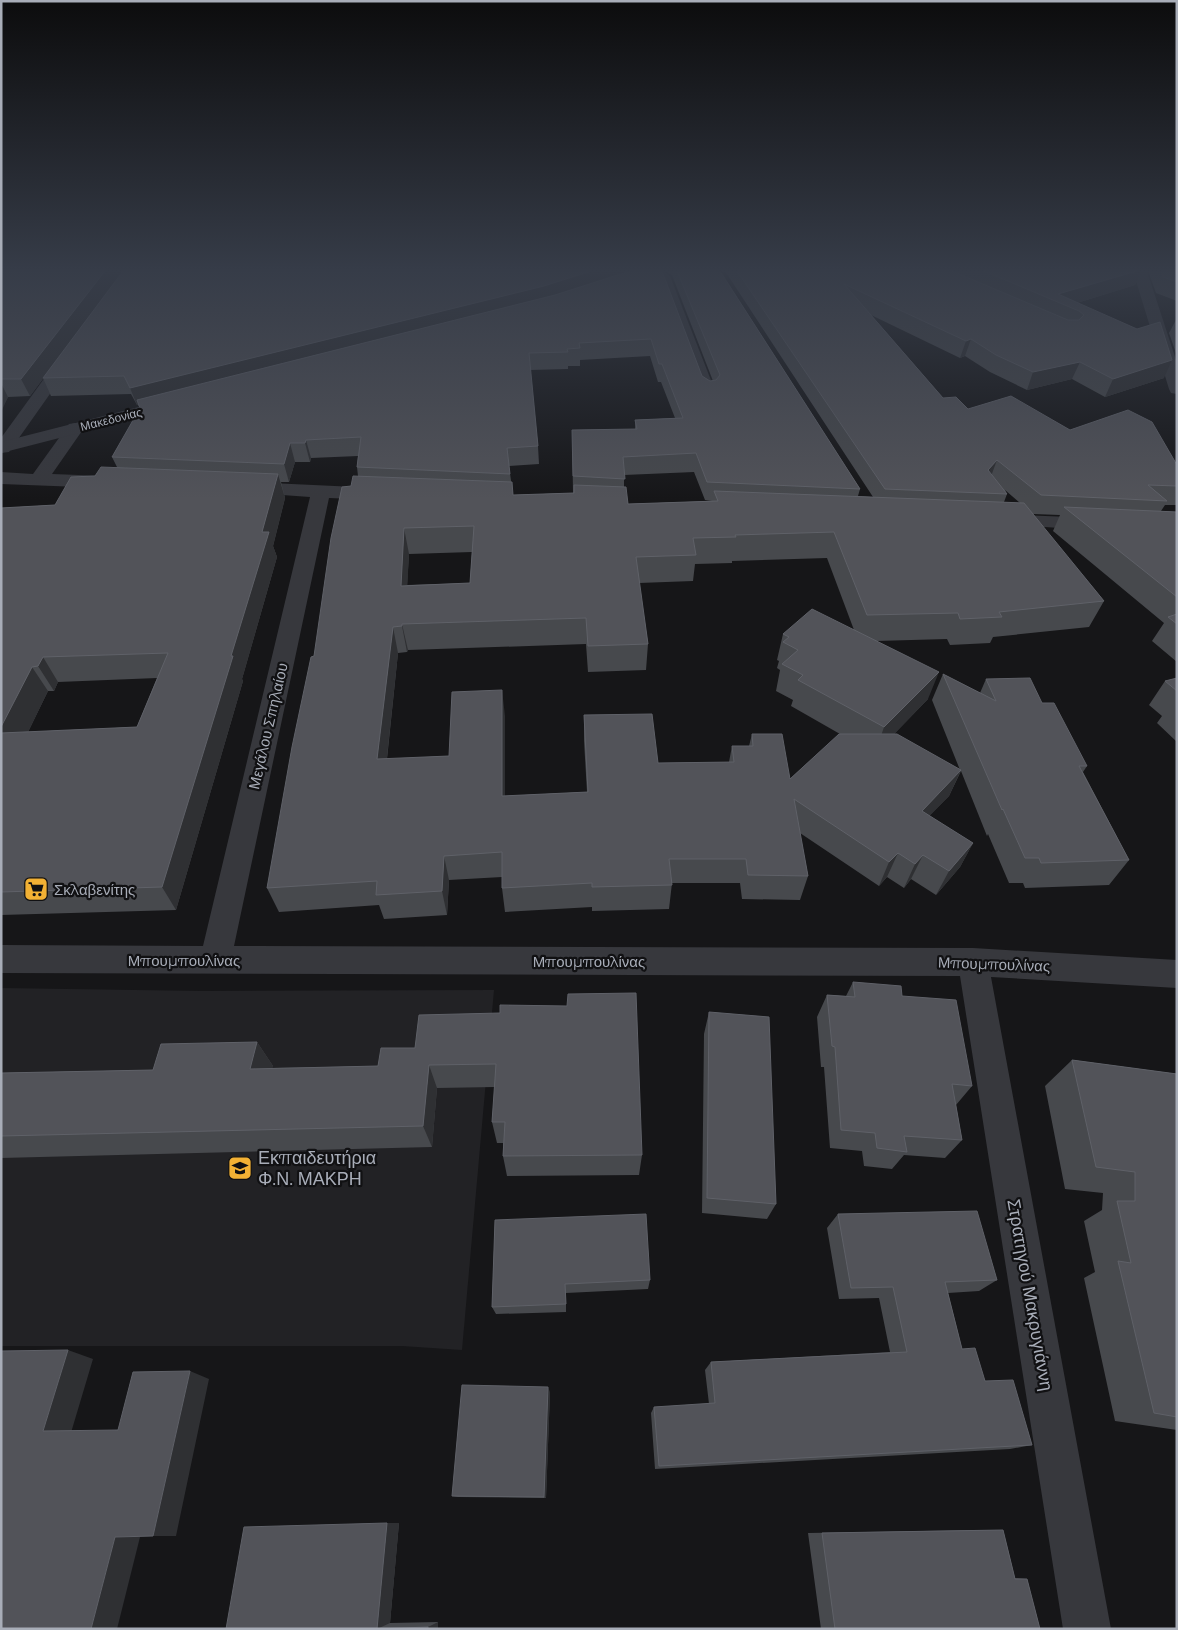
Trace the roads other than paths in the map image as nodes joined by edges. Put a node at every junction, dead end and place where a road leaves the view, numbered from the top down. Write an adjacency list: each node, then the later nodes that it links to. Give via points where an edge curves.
1 (75, 347): 8 (street)
2 (692, 347): 5 (lane)
3 (1164, 347): 4 (street)
4 (1177, 390)
5 (710, 393)
6 (190, 399): 7 (street, Μακεδονίας)
7 (75, 428): 8 (street, Μακεδονίας); 10 (street)
8 (2, 448)
9 (1, 478): 10 (street)
10 (39, 479): 11 (street)
11 (126, 483)
12 (224, 487): 13 (street)
13 (321, 491): 14 (street); 18 (street, Μεγάλου Σπηλαίου)
14 (400, 494)
15 (980, 519): 16 (street)
16 (1108, 525)
17 (1, 959): 18 (street, Μπουμπουλίνας)
18 (216, 960): 19 (street, Μπουμπουλίνας)
19 (973, 962): 20 (street, Μπουμπουλίνας); 21 (street, Στρατηγού Μακρυγιάννη)
20 (1177, 974)
21 (1087, 1629)

